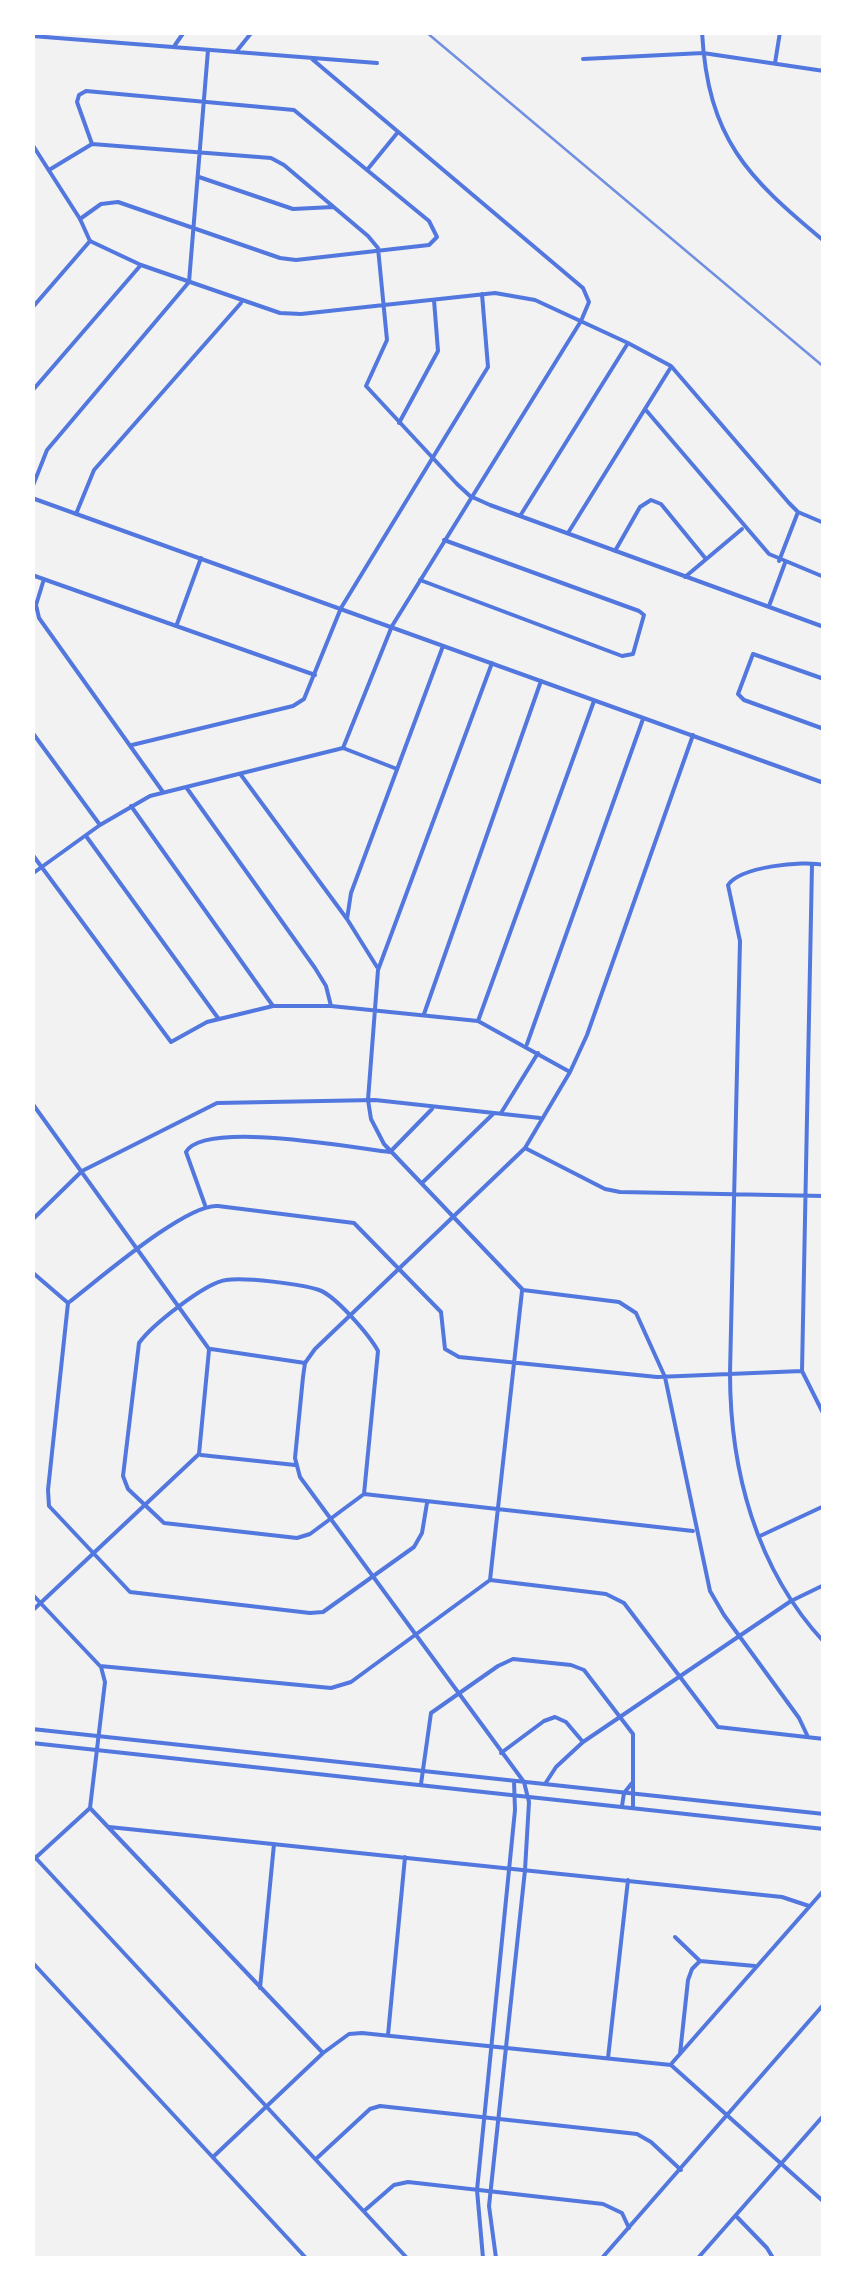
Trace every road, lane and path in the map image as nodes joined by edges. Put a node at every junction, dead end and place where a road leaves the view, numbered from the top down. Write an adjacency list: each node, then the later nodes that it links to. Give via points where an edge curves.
1 (184, 32): 9 (street)
2 (252, 32): 11 (street)
3 (702, 32): 12 (street)
4 (780, 32): 16 (street)
5 (50, 35): 7 (street); 8 (street)
6 (115, 35): 8 (street)
7 (32, 36)
8 (112, 42): 9 (street)
9 (174, 46): 10 (street)
10 (208, 50): 11 (street); 18 (street)
11 (236, 52): 13 (street)
12 (703, 53): 14 (street); 16 (street); 30 (street, via 721,123 741,162 760,187)
13 (312, 59): 15 (street); 19 (street)
14 (583, 59)
15 (377, 63)
16 (775, 63): 17 (street)
17 (824, 71)
18 (204, 101): 21 (street, via 82,93 77,102); 22 (street); 24 (street, via 294,110)
19 (398, 132): 24 (street); 39 (street, via 583,288 589,302)
20 (32, 144): 23 (street)
21 (92, 144): 22 (street); 23 (street)
22 (200, 150): 25 (street); 26 (street, via 277,160)
23 (49, 170): 27 (street)
24 (367, 170): 31 (street, via 433,226 436,241)
25 (199, 177): 26 (street, via 293,209); 28 (street)
26 (333, 207): 31 (street)
27 (80, 219): 28 (street, via 112,201); 29 (street)
28 (195, 227): 31 (street, via 288,260); 33 (street)
29 (90, 240): 32 (street); 38 (street)
30 (824, 241)
31 (379, 253): 37 (street)
32 (141, 265): 33 (street); 42 (street)
33 (189, 282): 36 (street); 46 (street, via 47,450)
34 (482, 294): 35 (street); 39 (street, via 522,295); 45 (street, via 488,367)
35 (434, 300): 37 (street); 44 (street, via 438,351)
36 (242, 302): 37 (street, via 290,314); 50 (street, via 94,470)
37 (384, 305): 44 (street, via 387,340 366,386)
38 (32, 308)
39 (581, 322): 40 (street); 47 (street)
40 (628, 343): 41 (street); 51 (street)
41 (671, 366): 43 (street); 49 (street)
42 (32, 391)
43 (645, 410): 53 (street); 54 (street)
44 (398, 423): 45 (street)
45 (434, 460): 47 (street); 66 (street)
46 (32, 488)
47 (470, 496): 51 (street); 55 (street)
48 (32, 498): 50 (street)
49 (798, 512): 52 (street); 59 (street)
50 (76, 514): 57 (street)
51 (520, 516): 54 (street)
52 (824, 523)
53 (744, 527): 58 (street); 59 (street)
54 (568, 533): 56 (street)
55 (444, 540): 64 (street); 64 (street, via 642,613 634,650 626,657)
56 (615, 551): 58 (street, via 651,500); 61 (street)
57 (201, 558): 66 (street); 67 (street)
58 (706, 559): 61 (street)
59 (782, 562): 62 (street); 65 (street)
60 (32, 575): 63 (street)
61 (685, 577): 65 (street)
62 (824, 577)
63 (44, 579): 67 (street); 80 (street, via 39,618)
64 (420, 580): 68 (street)
65 (769, 607): 69 (street)
66 (340, 608): 68 (street); 72 (street)
67 (177, 626): 72 (street)
68 (392, 626): 70 (street); 81 (street)
69 (824, 627)
70 (443, 645): 71 (street); 82 (street)
71 (492, 663): 74 (street); 96 (street)
72 (314, 676): 80 (street, via 293,706)
73 (824, 679): 77 (street, via 753,654 738,694)
74 (541, 681): 75 (street); 100 (street)
75 (594, 700): 76 (street); 102 (street)
76 (644, 719): 79 (street); 103 (street)
77 (824, 728)
78 (32, 732): 88 (street)
79 (692, 736): 84 (street); 105 (street)
80 (132, 745): 86 (street)
81 (343, 748): 82 (street); 83 (street)
82 (397, 769): 95 (street)
83 (241, 776): 85 (street); 95 (street)
84 (824, 783)
85 (186, 788): 86 (street); 98 (street, via 315,968)
86 (162, 792): 87 (street)
87 (130, 804): 88 (street); 97 (street)
88 (100, 825): 89 (street)
89 (86, 836): 93 (street); 101 (street)
90 (32, 854): 93 (street)
91 (812, 863): 92 (street); 116 (street, via 740,876 728,886 740,941); 117 (street)
92 (824, 865)
93 (42, 868): 94 (street); 101 (street, via 171,1042)
94 (32, 874)
95 (347, 920): 96 (street)
96 (378, 970): 99 (street)
97 (273, 1006): 98 (street); 101 (street)
98 (330, 1006): 99 (street)
99 (376, 1009): 100 (street); 106 (street)
100 (424, 1014): 102 (street)
101 (218, 1018)
102 (478, 1020): 103 (street)
103 (526, 1046): 104 (street)
104 (538, 1053): 105 (street); 110 (street)
105 (570, 1072): 111 (street)
106 (368, 1100): 108 (street); 113 (street, via 374,1129); 114 (street, via 217,1104)
107 (32, 1103): 114 (street)
108 (434, 1108): 109 (street); 113 (street)
109 (494, 1113): 110 (street); 115 (street)
110 (501, 1114): 111 (street)
111 (542, 1118): 112 (street)
112 (525, 1148): 116 (street, via 612,1191); 120 (street)
113 (390, 1152): 115 (street); 119 (street, via 242,1135 205,1138 186,1152)
114 (82, 1171): 121 (street); 122 (street)
115 (421, 1184): 120 (street)
116 (734, 1194): 117 (street); 133 (street)
117 (806, 1196): 118 (street); 132 (street)
118 (824, 1196)
119 (205, 1206): 122 (street); 123 (street, via 348,1220)
120 (454, 1218): 123 (street); 125 (street)
121 (32, 1220)
122 (138, 1249): 126 (street); 127 (street)
123 (400, 1267): 128 (street); 131 (street, via 442,1312 446,1351)
124 (32, 1272): 126 (street)
125 (522, 1290): 131 (street); 134 (street, via 626,1304)
126 (68, 1303): 146 (street, via 48,1499)
127 (180, 1308): 128 (street, via 222,1280 236,1280 318,1290); 129 (street); 140 (street, via 144,1337 134,1362 123,1476)
128 (349, 1316): 130 (street); 138 (street, via 377,1348)
129 (209, 1349): 130 (street); 136 (street)
130 (305, 1363): 137 (street)
131 (514, 1363): 134 (street); 142 (street)
132 (802, 1371): 133 (street); 135 (street)
133 (730, 1373): 134 (street); 145 (street, via 737,1462)
134 (665, 1377): 144 (street)
135 (824, 1415)
136 (199, 1454): 137 (street); 140 (street)
137 (296, 1464): 143 (street)
138 (364, 1494): 139 (street); 143 (street)
139 (427, 1503): 142 (street); 147 (street, via 420,1540)
140 (144, 1505): 143 (street, via 174,1525 288,1538 303,1537); 146 (street)
141 (824, 1506): 145 (street)
142 (496, 1510): 144 (street); 148 (street)
143 (331, 1519): 147 (street)
144 (695, 1531): 155 (street, via 710,1590)
145 (758, 1537): 151 (street)
146 (93, 1554): 147 (street, via 121,1586 139,1595 310,1613 329,1609); 152 (street)
147 (373, 1578): 154 (street)
148 (490, 1580): 154 (street); 158 (street, via 618,1598)
149 (824, 1586): 151 (street)
150 (32, 1594): 152 (street)
151 (791, 1600): 155 (street); 156 (street)
152 (41, 1603): 153 (street); 157 (street)
153 (32, 1611)
154 (415, 1636): 157 (street, via 338,1688); 159 (street)
155 (740, 1636): 158 (street); 163 (street)
156 (824, 1642)
157 (100, 1666): 162 (street)
158 (679, 1677): 160 (street); 163 (street, via 718,1727)
159 (458, 1694): 160 (street, via 513,1659 572,1665); 168 (street); 170 (street, via 431,1713)
160 (622, 1716): 165 (street); 173 (street, via 634,1740)
161 (32, 1728): 162 (street)
162 (98, 1737): 167 (street); 170 (street)
163 (808, 1737): 164 (street)
164 (824, 1739)
165 (583, 1742): 168 (street, via 554,1717); 175 (street)
166 (32, 1743): 167 (street)
167 (96, 1751): 174 (street); 181 (street)
168 (501, 1753): 169 (street)
169 (510, 1765): 171 (street); 172 (street)
170 (422, 1772): 171 (street); 174 (street)
171 (514, 1782): 172 (street); 177 (street)
172 (524, 1782): 175 (street); 179 (street)
173 (632, 1782): 176 (street); 178 (street)
174 (421, 1784): 177 (street)
175 (545, 1784): 176 (street)
176 (624, 1793): 178 (street); 180 (street)
177 (515, 1794): 179 (street); 189 (street)
178 (635, 1794): 182 (street); 183 (street)
179 (529, 1795): 180 (street); 190 (street)
180 (622, 1806): 182 (street)
181 (90, 1808): 184 (street); 187 (street)
182 (633, 1808): 185 (street)
183 (824, 1814)
184 (110, 1827): 186 (street); 198 (street)
185 (824, 1829)
186 (274, 1844): 188 (street); 198 (street)
187 (34, 1857): 207 (street)
188 (406, 1857): 189 (street); 200 (street)
189 (510, 1868): 190 (street); 201 (street)
190 (525, 1870): 191 (street); 202 (street)
191 (628, 1880): 193 (street, via 789,1898); 205 (street)
192 (824, 1890): 193 (street)
193 (808, 1906): 197 (street)
194 (675, 1937): 195 (street)
195 (700, 1961): 197 (street); 204 (street, via 688,1980)
196 (32, 1962): 212 (street)
197 (757, 1966): 204 (street)
198 (260, 1988): 203 (street)
199 (824, 2004): 208 (street)
200 (388, 2035): 201 (street); 203 (street, via 348,2034)
201 (492, 2046): 202 (street); 210 (street)
202 (506, 2048): 205 (street); 211 (street)
203 (323, 2053): 207 (street)
204 (680, 2054): 206 (street)
205 (608, 2058): 206 (street)
206 (671, 2065): 208 (street)
207 (268, 2105): 212 (street); 213 (street)
208 (726, 2114): 214 (street); 215 (street)
209 (824, 2115): 214 (street)
210 (484, 2118): 211 (street); 213 (street, via 373,2107); 216 (street)
211 (498, 2119): 215 (street, via 637,2134); 217 (street)
212 (213, 2157): 222 (street)
213 (317, 2158): 219 (street)
214 (780, 2164): 218 (street); 220 (street)
215 (681, 2170): 221 (street)
216 (477, 2190): 217 (street); 219 (street, via 402,2182); 224 (street)
217 (490, 2190): 221 (street, via 609,2205 622,2212); 225 (street)
218 (824, 2202)
219 (364, 2212): 223 (street)
220 (736, 2216): 227 (street); 228 (street)
221 (628, 2228): 226 (street)
222 (306, 2258)
223 (407, 2258)
224 (483, 2258)
225 (496, 2258)
226 (602, 2258)
227 (698, 2258)
228 (773, 2258)

